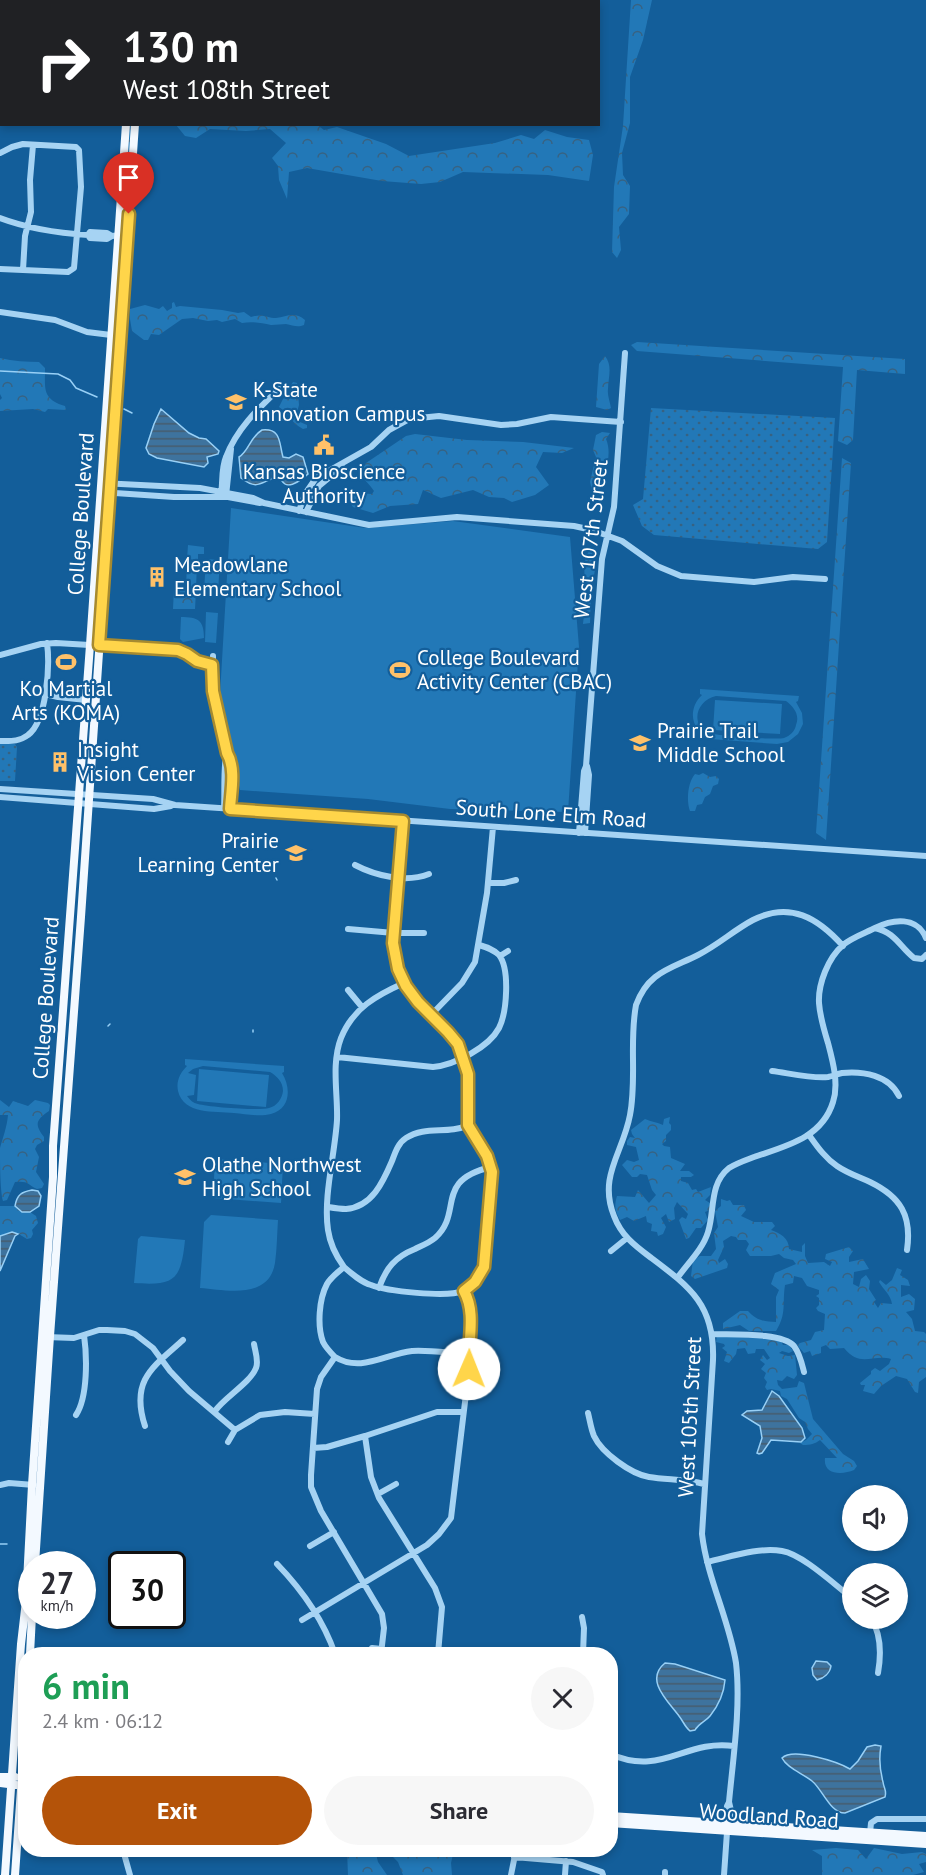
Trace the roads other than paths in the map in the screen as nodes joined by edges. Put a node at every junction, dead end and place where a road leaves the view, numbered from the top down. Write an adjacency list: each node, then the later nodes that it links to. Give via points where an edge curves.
1 (126, 126): 9 (main road, College Boulevard)
2 (135, 126): 8 (main road, College Boulevard)
3 (33, 145): 4 (street, via 18,145); 6 (street); 7 (street, via 74,146 79,150)
4 (0, 153)
5 (0, 218): 6 (street)
6 (28, 227): 7 (street); 11 (street)
7 (77, 234): 9 (street, via 107,239); 11 (street, via 76,264 71,271)
8 (127, 235): 9 (street); 18 (main road, College Boulevard)
9 (114, 236): 13 (main road, College Boulevard)
10 (0, 269): 11 (street)
11 (23, 270)
12 (0, 312): 13 (street, via 55,320 87,332)
13 (111, 335): 17 (main road, College Boulevard)
14 (625, 353): 16 (street, West 107th Street)
15 (281, 387): 21 (street, via 244,424 226,456)
16 (621, 422): 22 (street, via 550,417 501,425 439,416 418,417 400,423 371,447 316,478 305,494); 23 (street, West 107th Street, via 614,507)
17 (101, 483): 18 (street); 19 (main road, College Boulevard)
18 (110, 483): 20 (main road, College Boulevard); 21 (street, via 200,488)
19 (100, 492): 20 (street); 26 (main road, College Boulevard)
20 (109, 492): 21 (street, via 174,497); 26 (main road, College Boulevard)
21 (224, 494): 22 (street)
22 (302, 511): 23 (street, via 369,525 457,517 574,526)
23 (607, 535): 24 (street, via 631,546 657,566 690,578 754,582 793,577); 43 (street, West 107th Street, via 584,771)
24 (825, 579)
25 (47, 643): 26 (street); 27 (street); 30 (street)
26 (94, 645): 29 (street, via 178,650); 31 (main road, College Boulevard); 35 (main road, College Boulevard)
27 (0, 655)
28 (213, 656): 29 (street)
29 (212, 665): 40 (street, via 213,691 227,753)
30 (45, 694): 31 (street); 32 (street, via 30,734)
31 (86, 700): 34 (main road, College Boulevard)
32 (0, 741)
33 (0, 789): 34 (street, South Lone Elm Road)
34 (79, 794): 35 (street, South Lone Elm Road); 37 (main road, College Boulevard)
35 (89, 795): 38 (main road, College Boulevard); 39 (street, South Lone Elm Road, via 153,799)
36 (0, 797): 37 (street, South Lone Elm Road)
37 (78, 804): 38 (street, South Lone Elm Road); 82 (main road, College Boulevard, via 53,1146)
38 (88, 804): 39 (street, South Lone Elm Road, via 154,809); 82 (main road, College Boulevard)
39 (175, 805): 40 (street, South Lone Elm Road)
40 (227, 808): 41 (street, South Lone Elm Road)
41 (403, 821): 42 (street, South Lone Elm Road); 47 (street)
42 (493, 827): 43 (street, South Lone Elm Road); 49 (street)
43 (582, 833): 44 (street, South Lone Elm Road)
44 (926, 856)
45 (355, 865): 47 (street, via 374,874)
46 (429, 874): 47 (street)
47 (399, 877): 52 (street)
48 (516, 880): 49 (street)
49 (488, 883): 55 (street)
50 (875, 928): 54 (street, via 885,923 910,922); 56 (street); 58 (street, via 897,939 914,958)
51 (348, 929): 52 (street)
52 (394, 933): 53 (street); 60 (street, via 395,956)
53 (424, 933)
54 (926, 938)
55 (479, 945): 59 (street); 63 (street, via 468,975)
56 (843, 945): 67 (street, via 825,972 819,992); 73 (street, via 812,919 795,913 768,914 664,970 647,985 635,1011 630,1114 608,1182 610,1205)
57 (508, 951): 59 (street)
58 (926, 955)
59 (500, 956): 65 (street, via 506,989 499,1028 477,1051)
60 (404, 983): 62 (street); 63 (street)
61 (348, 990): 62 (street)
62 (362, 1006): 64 (street, via 340,1039)
63 (431, 1015): 65 (street, via 454,1038)
64 (337, 1057): 65 (street, via 433,1067); 72 (street, via 337,1119)
65 (464, 1058): 69 (street, via 468,1074)
66 (772, 1071): 67 (street)
67 (834, 1075): 68 (street, via 881,1077); 70 (street, via 836,1089 831,1109)
68 (898, 1096)
69 (468, 1125): 71 (street); 72 (street, via 450,1131 416,1132 401,1138 377,1192 357,1206)
70 (809, 1135): 74 (street, via 836,1166 889,1193 898,1203 908,1223); 77 (street, via 740,1162 724,1173 716,1188 706,1238)
71 (491, 1167): 78 (street, via 474,1171 460,1182 440,1232 430,1242 397,1258); 79 (street, via 484,1267)
72 (328, 1207): 76 (street, via 330,1239)
73 (627, 1238): 75 (street); 77 (street, West 105th Street)
74 (907, 1250)
75 (611, 1251)
76 (344, 1267): 78 (street); 86 (street, via 328,1283 322,1301 322,1337)
77 (678, 1277): 80 (street, West 105th Street, via 700,1303)
78 (379, 1288): 79 (street, via 451,1294)
79 (464, 1291): 85 (street, via 471,1311)
80 (712, 1334): 88 (street, via 786,1340 797,1350); 100 (street, West 105th Street, via 714,1358)
81 (84, 1335): 82 (street); 87 (street, via 99,1330 135,1334); 93 (street, via 87,1355 82,1402)
82 (46, 1337): 102 (main road, College Boulevard)
83 (183, 1340): 87 (street)
84 (254, 1344): 89 (street, via 256,1368)
85 (468, 1354): 86 (street, via 409,1352 360,1364); 90 (street)
86 (335, 1357): 92 (street, via 319,1382)
87 (161, 1360): 89 (street); 94 (street, via 143,1381 140,1401)
88 (804, 1372)
89 (214, 1411): 95 (street)
90 (462, 1412): 96 (street, via 437,1412); 107 (street, via 451,1518 439,1534)
91 (588, 1413): 100 (street, via 598,1443 629,1469 646,1476)
92 (315, 1414): 95 (street, via 260,1415); 98 (street)
93 (75, 1415)
94 (145, 1426)
95 (235, 1430): 97 (street)
96 (365, 1436): 98 (street, via 327,1448); 103 (street, via 371,1477)
97 (228, 1442)
98 (313, 1448): 104 (street, via 311,1487)
99 (396, 1484): 103 (street)
100 (704, 1484): 108 (street, West 105th Street, via 702,1534)
101 (0, 1485): 102 (street)
102 (36, 1485): 106 (main road, College Boulevard); 117 (main road, College Boulevard)
103 (378, 1494): 107 (street)
104 (334, 1532): 105 (street); 110 (street)
105 (310, 1546)
106 (36, 1551)
107 (413, 1553): 110 (street); 121 (street, via 435,1588 441,1607)
108 (707, 1562): 111 (street, via 785,1551 801,1558); 125 (street, West 105th Street, via 736,1664)
109 (277, 1564): 112 (street)
110 (364, 1582): 112 (street); 120 (street, via 382,1614)
111 (842, 1590)
112 (316, 1612): 114 (street); 119 (street)
113 (582, 1617): 122 (street)
114 (302, 1620)
115 (31, 1629): 118 (main road)
116 (876, 1629): 123 (street)
117 (22, 1647)
118 (30, 1647)
119 (332, 1647)
120 (382, 1647)
121 (438, 1647)
122 (583, 1647)
123 (878, 1673)
124 (18, 1703): 128 (main road, College Boulevard)
125 (734, 1746): 126 (street, via 709,1745 651,1762); 134 (street, West 105th Street, via 729,1802 732,1815)
126 (618, 1757)
127 (0, 1777): 128 (main road)
128 (12, 1780): 129 (main road); 130 (main road); 145 (main road, College Boulevard)
129 (18, 1781)
130 (0, 1783)
131 (618, 1816): 134 (main road, Woodland Road)
132 (926, 1819): 136 (street, via 877,1819 871,1823)
133 (618, 1823): 134 (main road, Woodland Road)
134 (728, 1824): 135 (main road, Woodland Road); 138 (main road, Woodland Road); 151 (street, West 105th Street)
135 (856, 1832): 136 (main road, Woodland Road); 138 (main road)
136 (870, 1833): 137 (main road, Woodland Road)
137 (926, 1836)
138 (844, 1839): 140 (main road, Woodland Road)
139 (18, 1840): 146 (main road)
140 (926, 1844)
141 (125, 1857): 147 (street)
142 (514, 1857): 148 (street)
143 (540, 1857): 144 (street)
144 (566, 1861): 149 (street); 150 (street)
145 (5, 1875)
146 (15, 1875)
147 (130, 1875)
148 (511, 1875)
149 (565, 1875)
150 (603, 1875)
151 (724, 1875)

